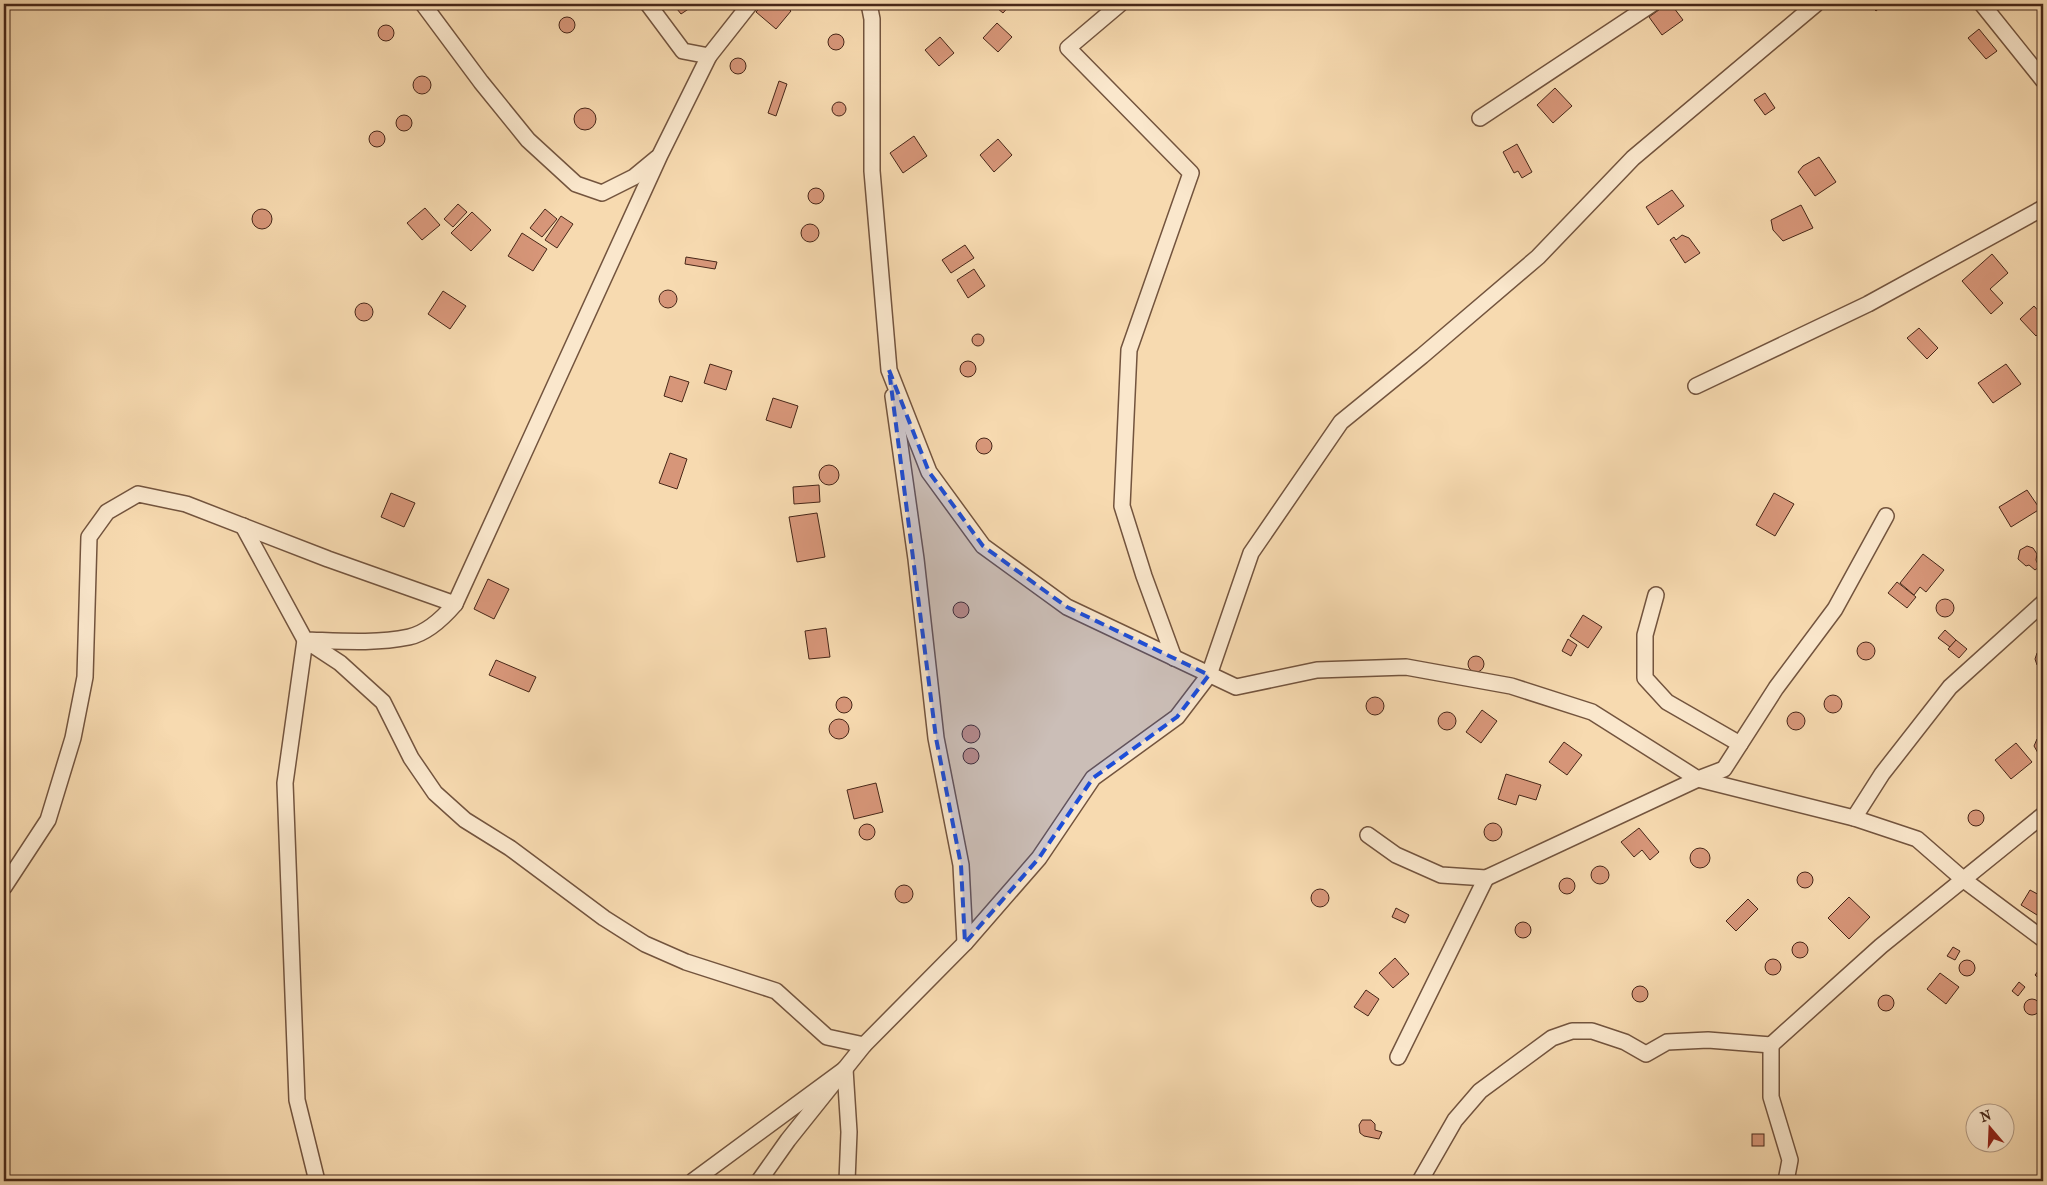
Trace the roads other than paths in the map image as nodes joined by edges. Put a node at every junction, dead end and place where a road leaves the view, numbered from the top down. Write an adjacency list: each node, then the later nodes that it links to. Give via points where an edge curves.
1 (423, 4): 12 (street, via 528,140 576,184 602,194 634,177)
2 (648, 4): 9 (street, via 683,51)
3 (750, 4): 9 (street)
4 (869, 4): 14 (street, via 872,19 872,171)
5 (1120, 4): 22 (street, via 1068,48 1191,173 1129,350 1122,506)
6 (1652, 4): 11 (street)
7 (1816, 4): 23 (street, via 1633,158 1538,257 1341,422 1251,553)
8 (1982, 4): 10 (street)
9 (709, 56): 12 (street)
10 (2043, 80)
11 (1480, 118)
12 (660, 155): 20 (street)
13 (2043, 208): 15 (street, via 1868,304)
14 (889, 370): 22 (street, via 929,472 983,546 1067,607); 33 (street, via 916,559 936,738 961,865)
15 (1696, 386)
16 (1886, 516): 24 (street, via 1835,609 1776,688)
17 (243, 526): 20 (street); 21 (street); 31 (street, via 186,504 138,494 107,512 89,536 85,677 73,738 48,820)
18 (1656, 595): 24 (street, via 1645,635 1645,678 1668,702)
19 (2043, 603): 27 (street, via 1950,688 1882,774)
20 (455, 604): 21 (street, via 441,620 410,636 354,641)
21 (305, 640): 34 (street, via 340,662 383,702 411,758 434,793 465,820 510,848 644,944 686,962 776,991 827,1038); 38 (street, via 285,784 297,1100)
22 (1174, 658): 23 (street)
23 (1209, 674): 25 (street, via 1236,687 1317,670 1406,667 1511,686 1592,712); 33 (street, via 1177,717 1093,778 1040,858)
24 (1740, 744): 25 (street, via 1724,769)
25 (1698, 779): 27 (street); 29 (street)
26 (2043, 815): 30 (street)
27 (1854, 818): 30 (street, via 1917,838)
28 (1368, 835): 29 (street, via 1396,855 1441,875)
29 (1486, 878): 36 (street)
30 (1964, 880): 32 (street); 35 (street, via 1881,946)
31 (4, 886)
32 (2043, 939)
33 (965, 943): 34 (street)
34 (864, 1045): 37 (street)
35 (1771, 1045): 42 (street, via 1708,1040 1667,1042 1646,1054 1592,1030 1572,1030 1552,1038 1480,1091 1455,1120); 43 (street, via 1771,1096 1790,1160)
36 (1398, 1057)
37 (845, 1069): 39 (street); 40 (street); 41 (street, via 849,1132)
38 (318, 1181)
39 (694, 1181)
40 (759, 1181)
41 (847, 1181)
42 (1420, 1181)
43 (1786, 1181)

